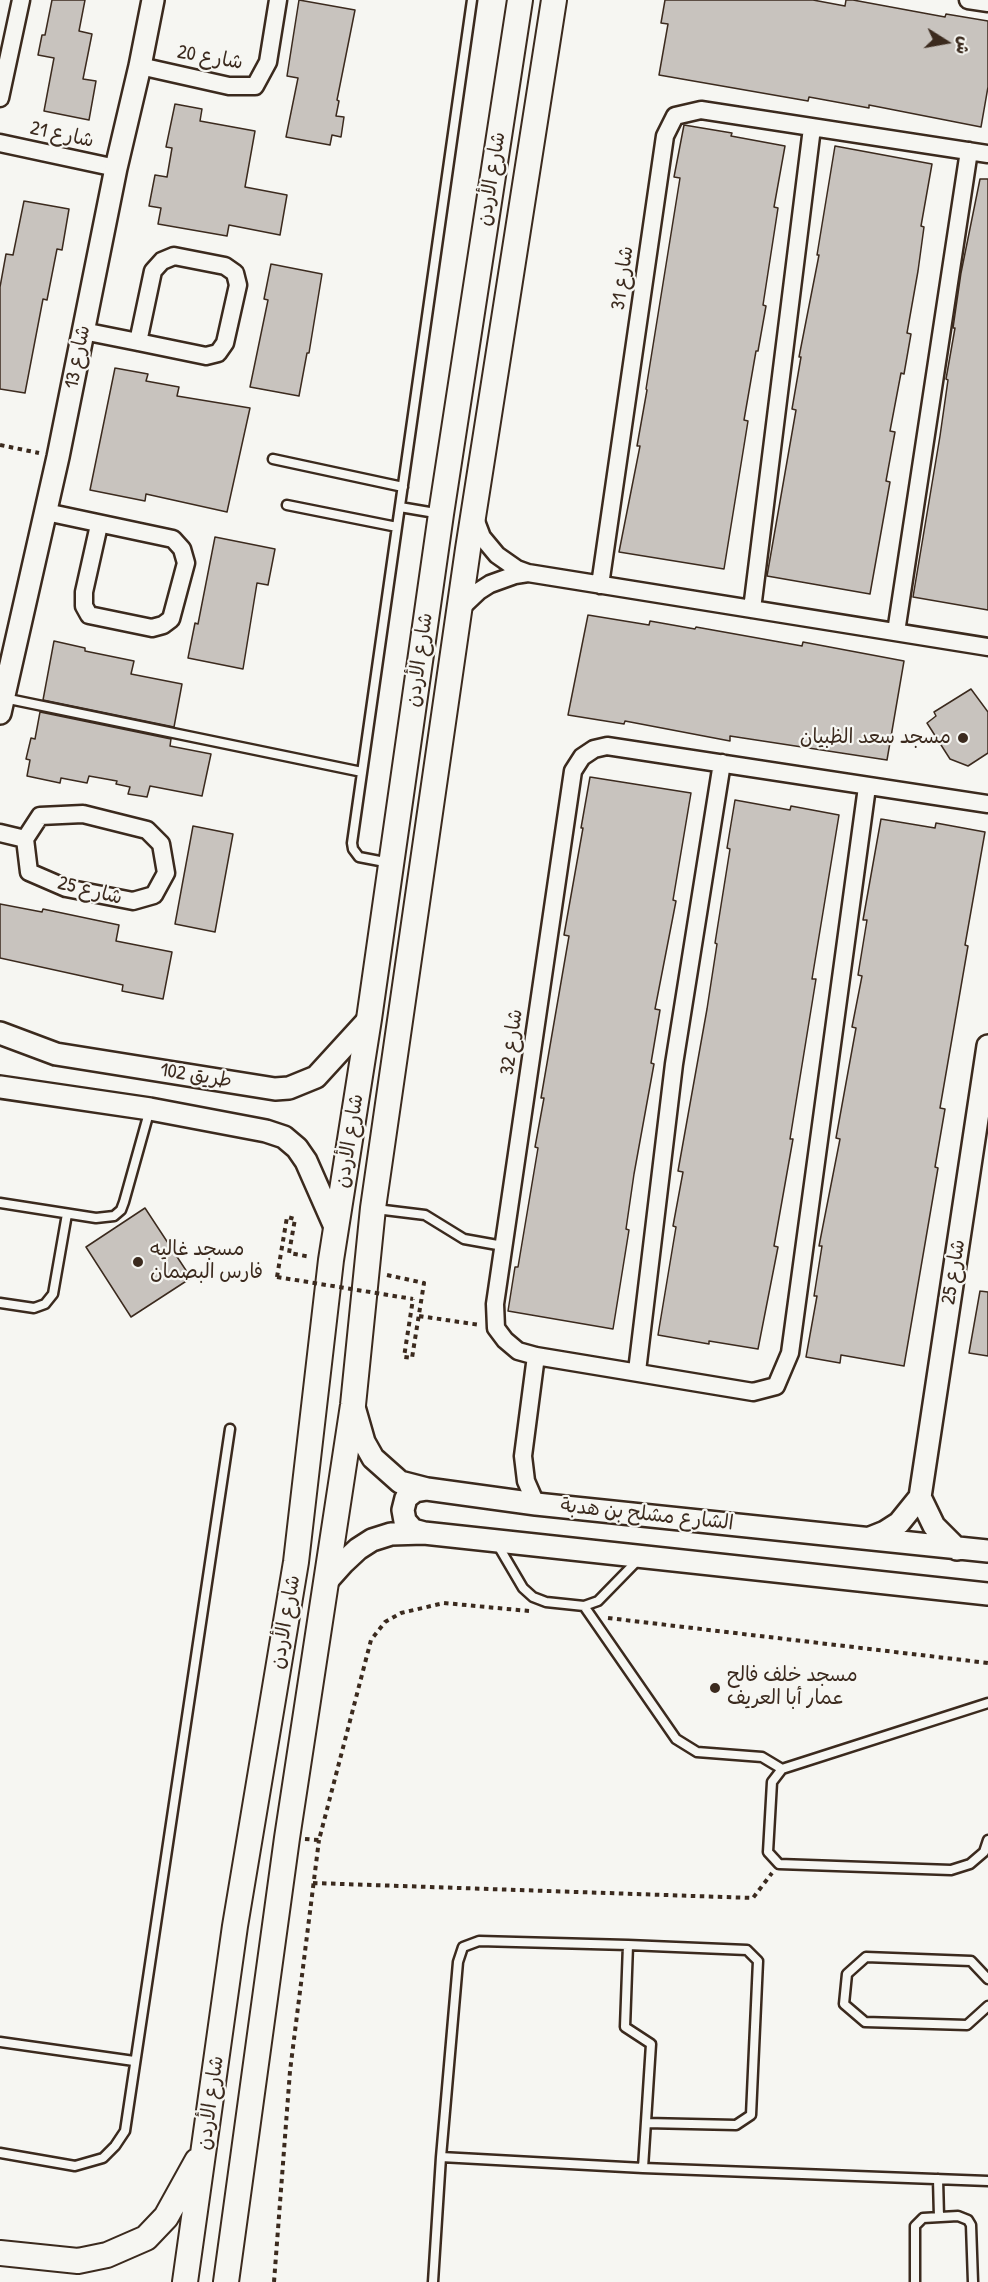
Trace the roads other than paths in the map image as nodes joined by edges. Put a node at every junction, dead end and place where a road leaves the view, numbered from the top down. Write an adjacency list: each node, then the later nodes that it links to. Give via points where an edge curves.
1 (21, 0): 9 (street)
2 (153, 0): 12 (street, شارع 13)
3 (278, 0): 12 (street, شارع 20, via 268,62 255,86 229,86)
4 (472, 0): 22 (lane)
5 (520, 0): 10 (main road, شارع الأردن)
6 (554, 0): 11 (main road, شارع الأردن)
7 (968, 0): 8 (street)
8 (987, 2)
9 (5, 51): 13 (street)
10 (510, 54): 11 (main road, via 519,45 531,43 541,50); 26 (main road, شارع الأردن)
11 (544, 61): 27 (main road, شارع الأردن)
12 (140, 66): 18 (street, شارع 13)
13 (0, 98)
14 (812, 128): 16 (street, شارع 31); 31 (street, شارع 31, via 701,110 675,116 665,136); 33 (street)
15 (0, 143): 18 (street, شارع 21)
16 (969, 151): 17 (street, شارع 31); 34 (street)
17 (988, 154)
18 (116, 168): 19 (street, شارع 13)
19 (83, 330): 20 (street); 25 (street, شارع 13)
20 (138, 342): 20 (street, via 153,271 162,261 174,256 225,266 235,273 238,285 225,343 218,353 206,356)
21 (273, 459): 22 (lane)
22 (403, 486): 24 (lane)
23 (287, 505): 29 (lane)
24 (400, 507): 26 (lane); 29 (lane)
25 (46, 512): 28 (street); 36 (street, شارع 13)
26 (441, 514): 43 (main road, شارع الأردن)
27 (474, 514): 30 (street, via 482,537 497,555); 32 (main road, شارع الأردن)
28 (99, 525): 28 (street, via 173,539 182,549 186,563 171,619 163,625 152,628 89,615 84,592)
29 (397, 527): 38 (lane)
30 (528, 573): 31 (street); 32 (street, via 490,584)
31 (600, 585): 33 (street)
32 (460, 609): 50 (main road, شارع الأردن)
33 (752, 609): 34 (street)
34 (896, 632): 35 (street)
35 (988, 647)
36 (2, 705): 38 (lane)
37 (722, 763): 39 (street, شارع 32); 53 (street, شارع 32, via 607,746 582,757 573,771); 56 (street, via 674,1064)
38 (362, 772): 43 (lane, via 353,849 359,858)
39 (867, 787): 40 (street, شارع 32); 56 (street, via 790,1353 776,1386 753,1392)
40 (988, 804)
41 (0, 833): 42 (street)
42 (25, 838): 42 (street, شارع 25, via 40,816 83,814 147,830 161,844 166,873 154,895 133,902 66,888 29,872)
43 (391, 863): 44 (main road, شارع الأردن)
44 (369, 1019): 45 (street, طريق 102, via 316,1077 290,1088 275,1089 56,1054); 52 (main road, شارع الأردن)
45 (0, 1033)
46 (988, 1046): 60 (street, شارع 25)
47 (0, 1087): 48 (street, طريق 102)
48 (150, 1108): 51 (lane, via 121,1210 105,1219); 52 (street, طريق 102, via 284,1137 306,1161)
49 (0, 1203): 51 (lane)
50 (373, 1208): 53 (lane, via 425,1215 464,1239); 57 (main road, شارع الأردن)
51 (67, 1214): 54 (lane, via 53,1294 45,1304 34,1308)
52 (336, 1229): 74 (main road, شارع الأردن, via 296,1562)
53 (503, 1246): 55 (street, شارع 32, via 495,1304 496,1328 518,1351)
54 (0, 1303)
55 (536, 1356): 56 (street); 61 (street, via 523,1456 526,1481)
56 (637, 1371)
57 (353, 1405): 59 (street, الشارع مشلح بن هدبة, via 364,1442 374,1458 400,1482); 68 (main road, شارع الأردن)
58 (230, 1429): 80 (lane)
59 (427, 1489): 61 (street, الشارع مشلح بن هدبة); 62 (street, via 406,1498 403,1510 405,1521 413,1530)
60 (920, 1497): 63 (street, via 899,1523); 65 (street, via 934,1526)
61 (536, 1504): 63 (street, الشارع مشلح بن هدبة)
62 (424, 1533): 64 (street); 68 (street, via 391,1534 372,1540)
63 (870, 1538): 65 (street, الشارع مشلح بن هدبة)
64 (495, 1541): 67 (street); 70 (lane, via 523,1588 533,1597)
65 (957, 1548): 66 (street, الشارع مشلح بن هدبة)
66 (988, 1551)
67 (640, 1557): 69 (street); 70 (lane, via 598,1601)
68 (326, 1582): 79 (main road, شارع الأردن)
69 (988, 1594)
70 (584, 1606): 72 (lane, via 676,1739 697,1752 762,1757)
71 (988, 1703): 72 (lane)
72 (782, 1769): 73 (lane, via 772,1782 768,1852 779,1864 951,1870 970,1864 984,1852)
73 (988, 1840)
74 (235, 1926): 79 (main road, via 241,1915 253,1909 266,1914 268,1920 256,2002); 82 (main road, شارع الأردن)
75 (628, 1945): 81 (lane, via 625,2027 651,2044); 81 (lane, via 747,1950 758,1961 751,2115 736,2125); 84 (lane, via 479,1941 463,1947 458,1962)
76 (988, 1979): 77 (lane, via 971,1961 866,1958 847,1974 844,2004 865,2022 966,2025)
77 (988, 2006)
78 (0, 2042): 80 (lane)
79 (260, 2044): 91 (main road, شارع الأردن)
80 (135, 2061): 83 (lane, via 125,2131 103,2158 75,2166)
81 (646, 2123): 85 (lane)
82 (205, 2146): 89 (main road, via 166,2217 146,2238 107,2255 78,2260); 90 (main road, شارع الأردن)
83 (0, 2153)
84 (441, 2157): 85 (lane); 92 (lane)
85 (643, 2168): 86 (lane)
86 (938, 2179): 87 (lane); 88 (lane)
87 (988, 2181)
88 (939, 2217): 93 (lane, via 922,2218 915,2226); 94 (lane, via 963,2217 971,2225)
89 (0, 2253)
90 (185, 2282)
91 (226, 2282)
92 (433, 2282)
93 (915, 2282)
94 (973, 2282)

